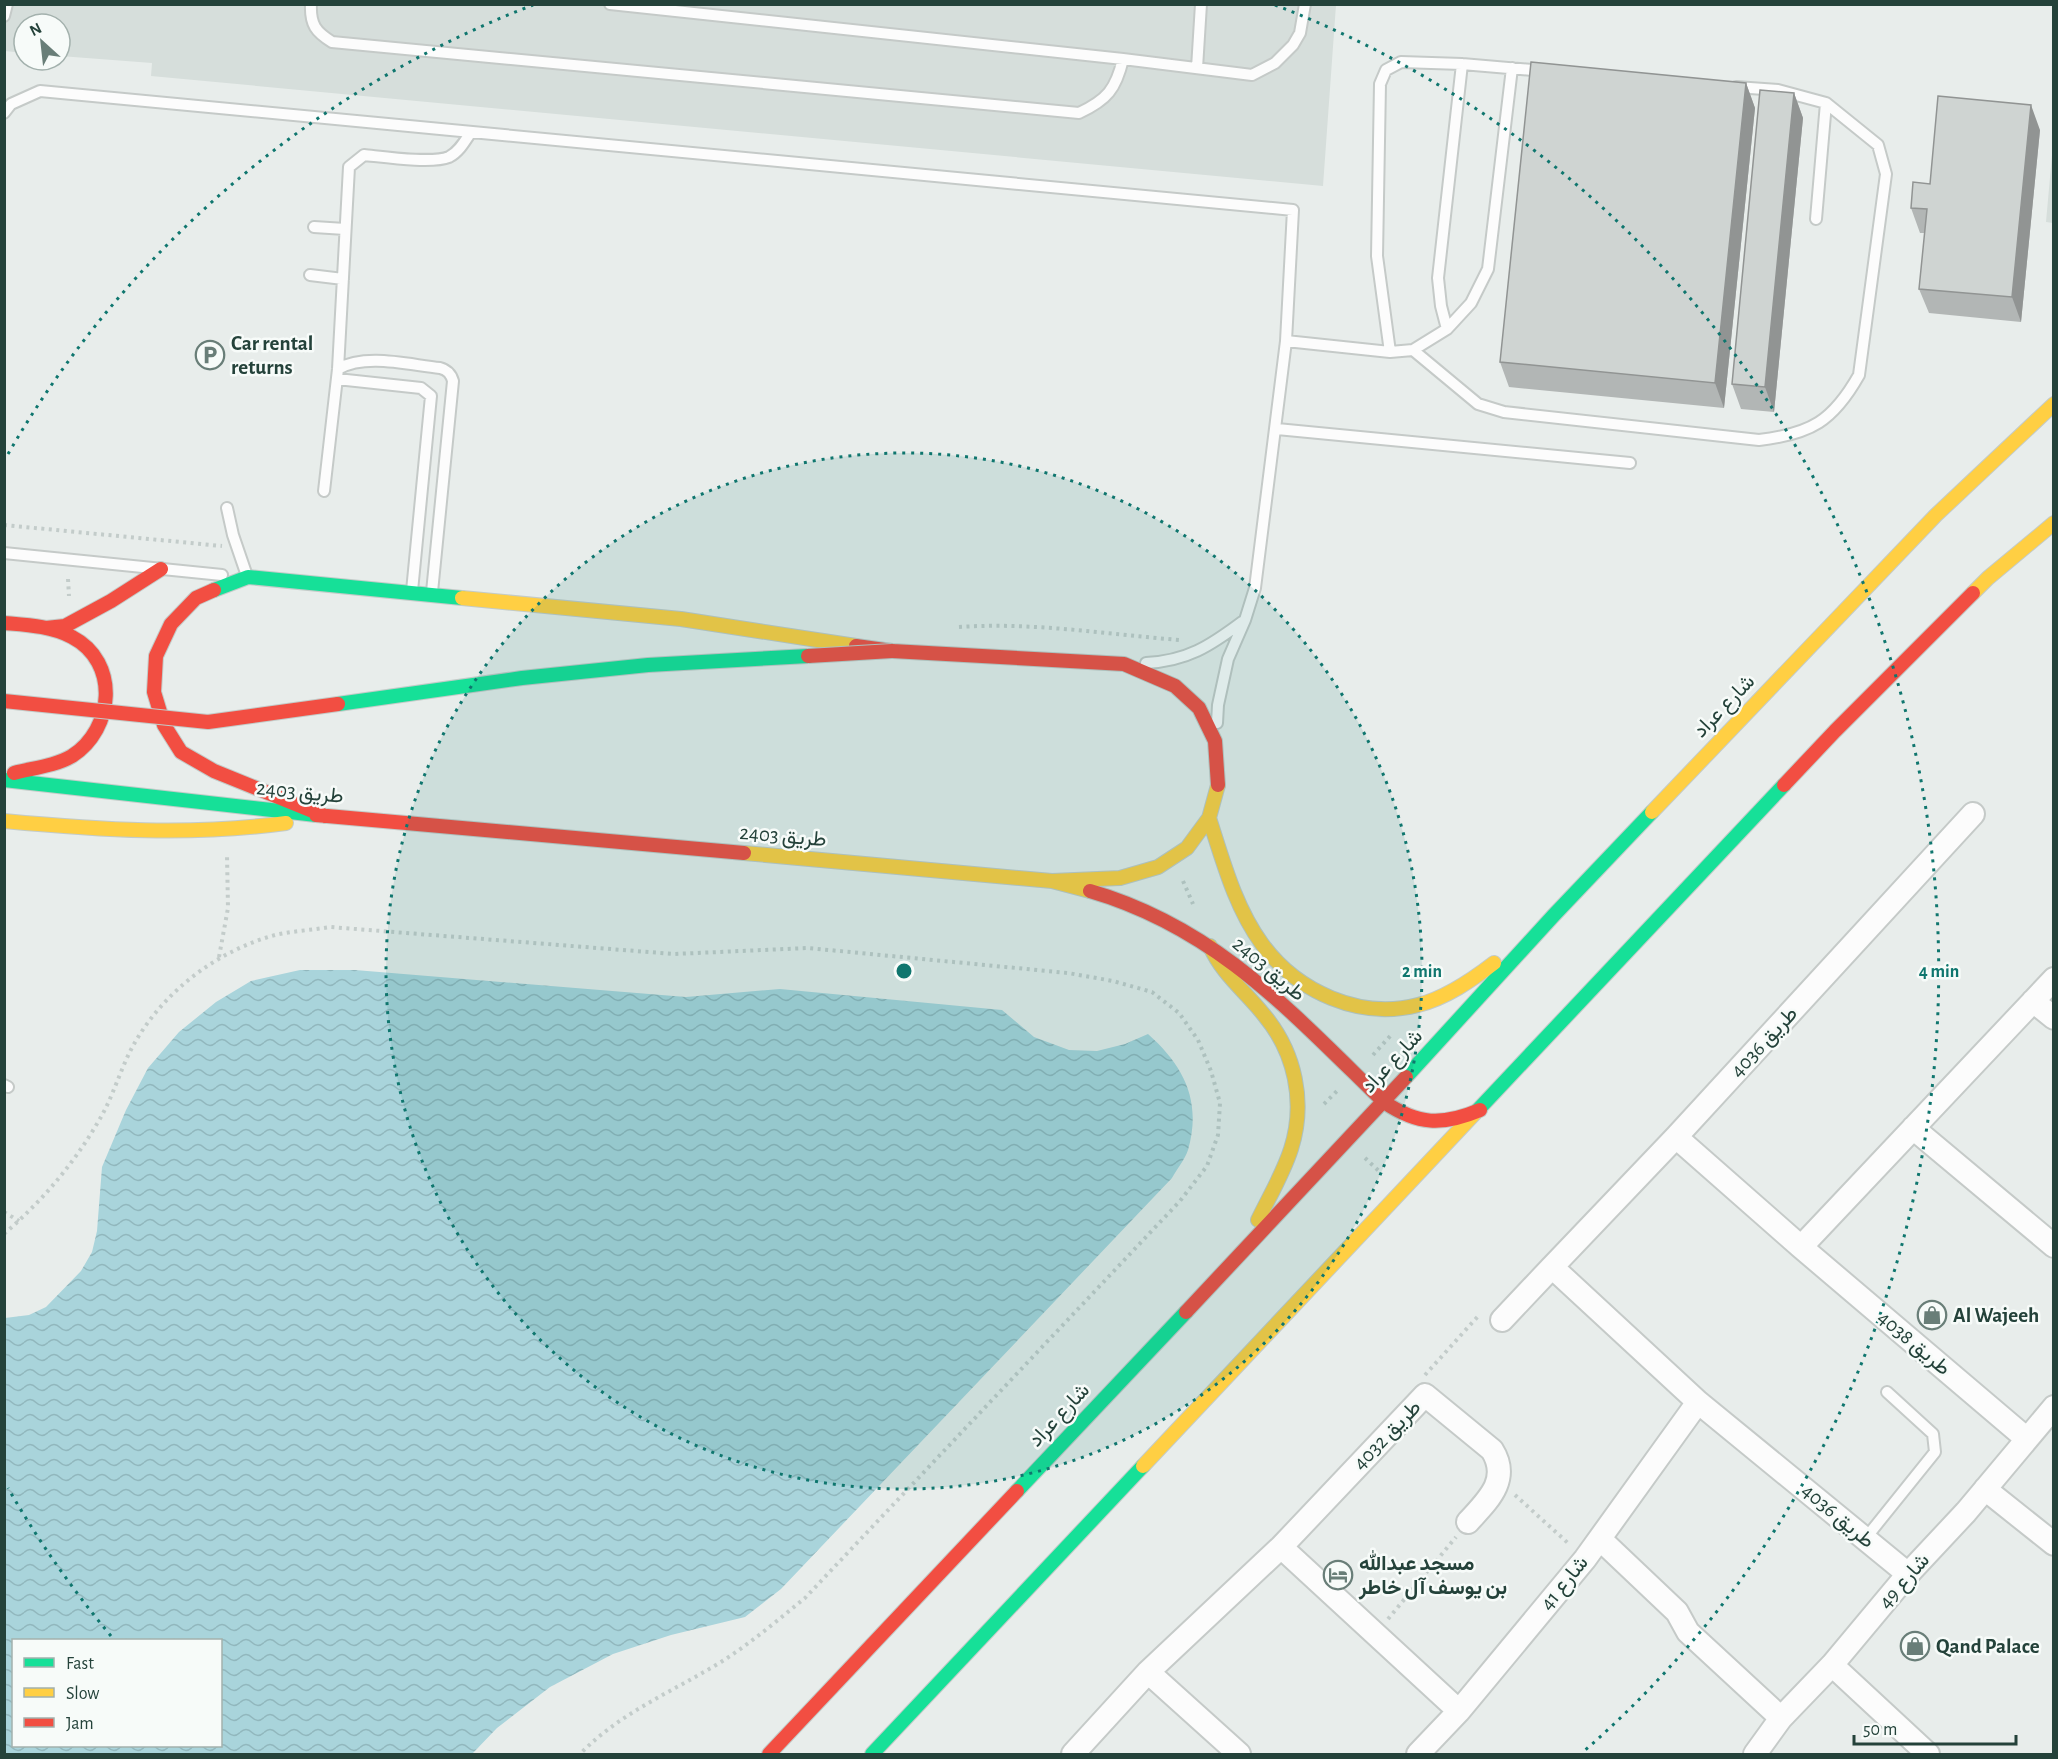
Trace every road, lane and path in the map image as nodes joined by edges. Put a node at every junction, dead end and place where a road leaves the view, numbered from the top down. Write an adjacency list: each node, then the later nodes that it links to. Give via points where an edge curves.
1 (7, 4): 6 (lane)
2 (311, 4): 7 (lane, via 310,15 317,32 332,42 1079,113 1110,93)
3 (610, 4): 7 (lane)
4 (1201, 4): 9 (lane)
5 (1305, 4): 9 (lane, via 1300,33 1293,45 1264,70 1252,75)
6 (4, 16)
7 (1123, 58): 9 (lane)
8 (1462, 64): 10 (lane); 21 (lane, via 1438,278); 24 (lane, via 1401,62 1386,70 1380,84 1377,256)
9 (1197, 68)
10 (1512, 68): 11 (lane); 21 (lane, via 1488,269 1471,303)
11 (1558, 72)
12 (1720, 85): 13 (lane, via 1779,90)
13 (1826, 103): 16 (lane); 23 (lane, via 1878,145 1886,174 1859,375 1846,398 1824,421 1786,437 1759,441 1504,412 1478,404)
14 (4, 113): 15 (lane, via 11,104 40,91)
15 (471, 132): 18 (lane, via 449,157 429,160 364,155 356,160 349,167); 22 (lane, via 1293,210)
16 (1816, 219)
17 (314, 227): 18 (lane)
18 (345, 229): 20 (lane)
19 (310, 275): 20 (lane)
20 (342, 279): 25 (lane)
21 (1447, 329): 23 (lane)
22 (1286, 341): 24 (lane); 27 (lane)
23 (1413, 350): 24 (lane)
24 (1390, 352)
25 (337, 374): 29 (lane); 35 (lane, via 422,388 431,396); 36 (lane, via 355,362 372,361 440,368 452,376)
26 (2054, 404): 53 (main road, شارع عراد, via 1936,515)
27 (1277, 429): 28 (lane); 37 (lane, via 1255,588)
28 (1630, 463)
29 (324, 491)
30 (227, 508): 34 (lane)
31 (2054, 523): 60 (main road, via 1988,578 1835,731)
32 (4, 553): 33 (lane)
33 (161, 569): 34 (lane); 39 (main road, via 65,626)
34 (248, 577): 35 (main road); 46 (main road, via 196,598 171,624 156,656 154,692 164,725 181,752 214,771)
35 (412, 593): 36 (main road)
36 (432, 596): 40 (main road, via 681,619)
37 (1245, 620): 41 (lane, via 1195,653 1160,662); 43 (lane, via 1228,658)
38 (4, 623): 39 (main road)
39 (46, 628): 44 (main road, via 81,642 94,656 107,692 105,711 99,729 72,756)
40 (892, 651): 41 (main road); 42 (main road, bridge, via 648,665 522,678 208,722)
41 (1124, 664): 43 (main road, via 1175,686 1198,708)
42 (7, 700)
43 (1215, 741): 47 (main road, via 1219,783)
44 (4, 777): 46 (main road, طريق 2403)
45 (1973, 814): 62 (street, طريق 4036)
46 (325, 816): 49 (main road); 51 (main road, طريق 2403)
47 (1209, 818): 50 (main road, via 1186,848); 53 (main road, via 1232,883 1261,944 1306,986 1334,1000 1364,1007 1419,1004 1453,990 1490,967)
48 (4, 821): 49 (main road, via 153,833)
49 (227, 831): 55 (path, via 228,908)
50 (1173, 857): 51 (main road, via 1158,867 1120,878); 52 (path)
51 (1052, 881): 54 (main road, طريق 2403, via 1113,897 1168,921)
52 (1196, 911)
53 (1554, 915): 59 (main road, شارع عراد)
54 (1210, 946): 59 (main road, طريق 2403, via 1262,987); 67 (main road, via 1221,970 1263,1012 1280,1038 1294,1071 1299,1110 1294,1141)
55 (219, 958): 64 (path, via 162,1005 134,1043 99,1121 71,1163); 91 (path, via 276,935 330,927 674,954 808,948 1068,973 1113,981 1152,992 1179,1012 1198,1040 1220,1102 1218,1135 1207,1166 1180,1201 805,1598 723,1660 635,1709)
56 (2054, 979): 57 (street)
57 (2033, 1001): 58 (street); 61 (street)
58 (2054, 1018)
59 (1384, 1102): 60 (main road, طريق 2403, via 1413,1119 1430,1122 1448,1122); 67 (main road, شارع عراد)
60 (1480, 1110): 93 (main road)
61 (1913, 1128): 66 (street); 68 (street)
62 (1676, 1137): 68 (street, طريق 4038); 69 (street, طريق 4036)
63 (4, 1212): 64 (path)
64 (19, 1221): 65 (path)
65 (4, 1234)
66 (2054, 1246)
67 (1244, 1248): 92 (main road, شارع عراد)
68 (1801, 1248): 75 (street, طريق 4038)
69 (1552, 1267): 70 (street, طريق 4036); 73 (street, طريق 4036)
70 (1502, 1320): 72 (path, via 1485,1308 1415,1386)
71 (1887, 1392): 80 (lane, via 1933,1434 1935,1452)
72 (1425, 1395): 76 (street, طريق 4032, via 1492,1450 1497,1458); 82 (street, طريق 4032)
73 (1698, 1401): 79 (street, شارع 41); 80 (street, طريق 4036)
74 (2054, 1407): 75 (street, شارع 49)
75 (2027, 1439): 77 (street, شارع 49)
76 (1499, 1480): 78 (street); 83 (path)
77 (1985, 1489): 81 (street); 84 (street, شارع 49)
78 (1468, 1522): 85 (path)
79 (1600, 1539): 83 (street, شارع 41); 89 (street, via 1677,1612 1688,1632)
80 (1865, 1539): 84 (street, طريق 4036)
81 (2054, 1544)
82 (1281, 1547): 85 (street); 87 (street, طريق 4032)
83 (1585, 1559): 88 (street, شارع 41)
84 (1908, 1574): 86 (street, شارع 49)
85 (1376, 1633): 88 (street)
86 (1832, 1665): 89 (street, شارع 49); 97 (street)
87 (1148, 1672): 94 (street, طريق 4032); 95 (street)
88 (1459, 1711): 96 (street, شارع 41)
89 (1781, 1718): 90 (street, شارع 49)
90 (1760, 1753)
91 (580, 1755)
92 (769, 1755)
93 (872, 1755)
94 (1073, 1755)
95 (1239, 1755)
96 (1418, 1755)
97 (1928, 1755)

